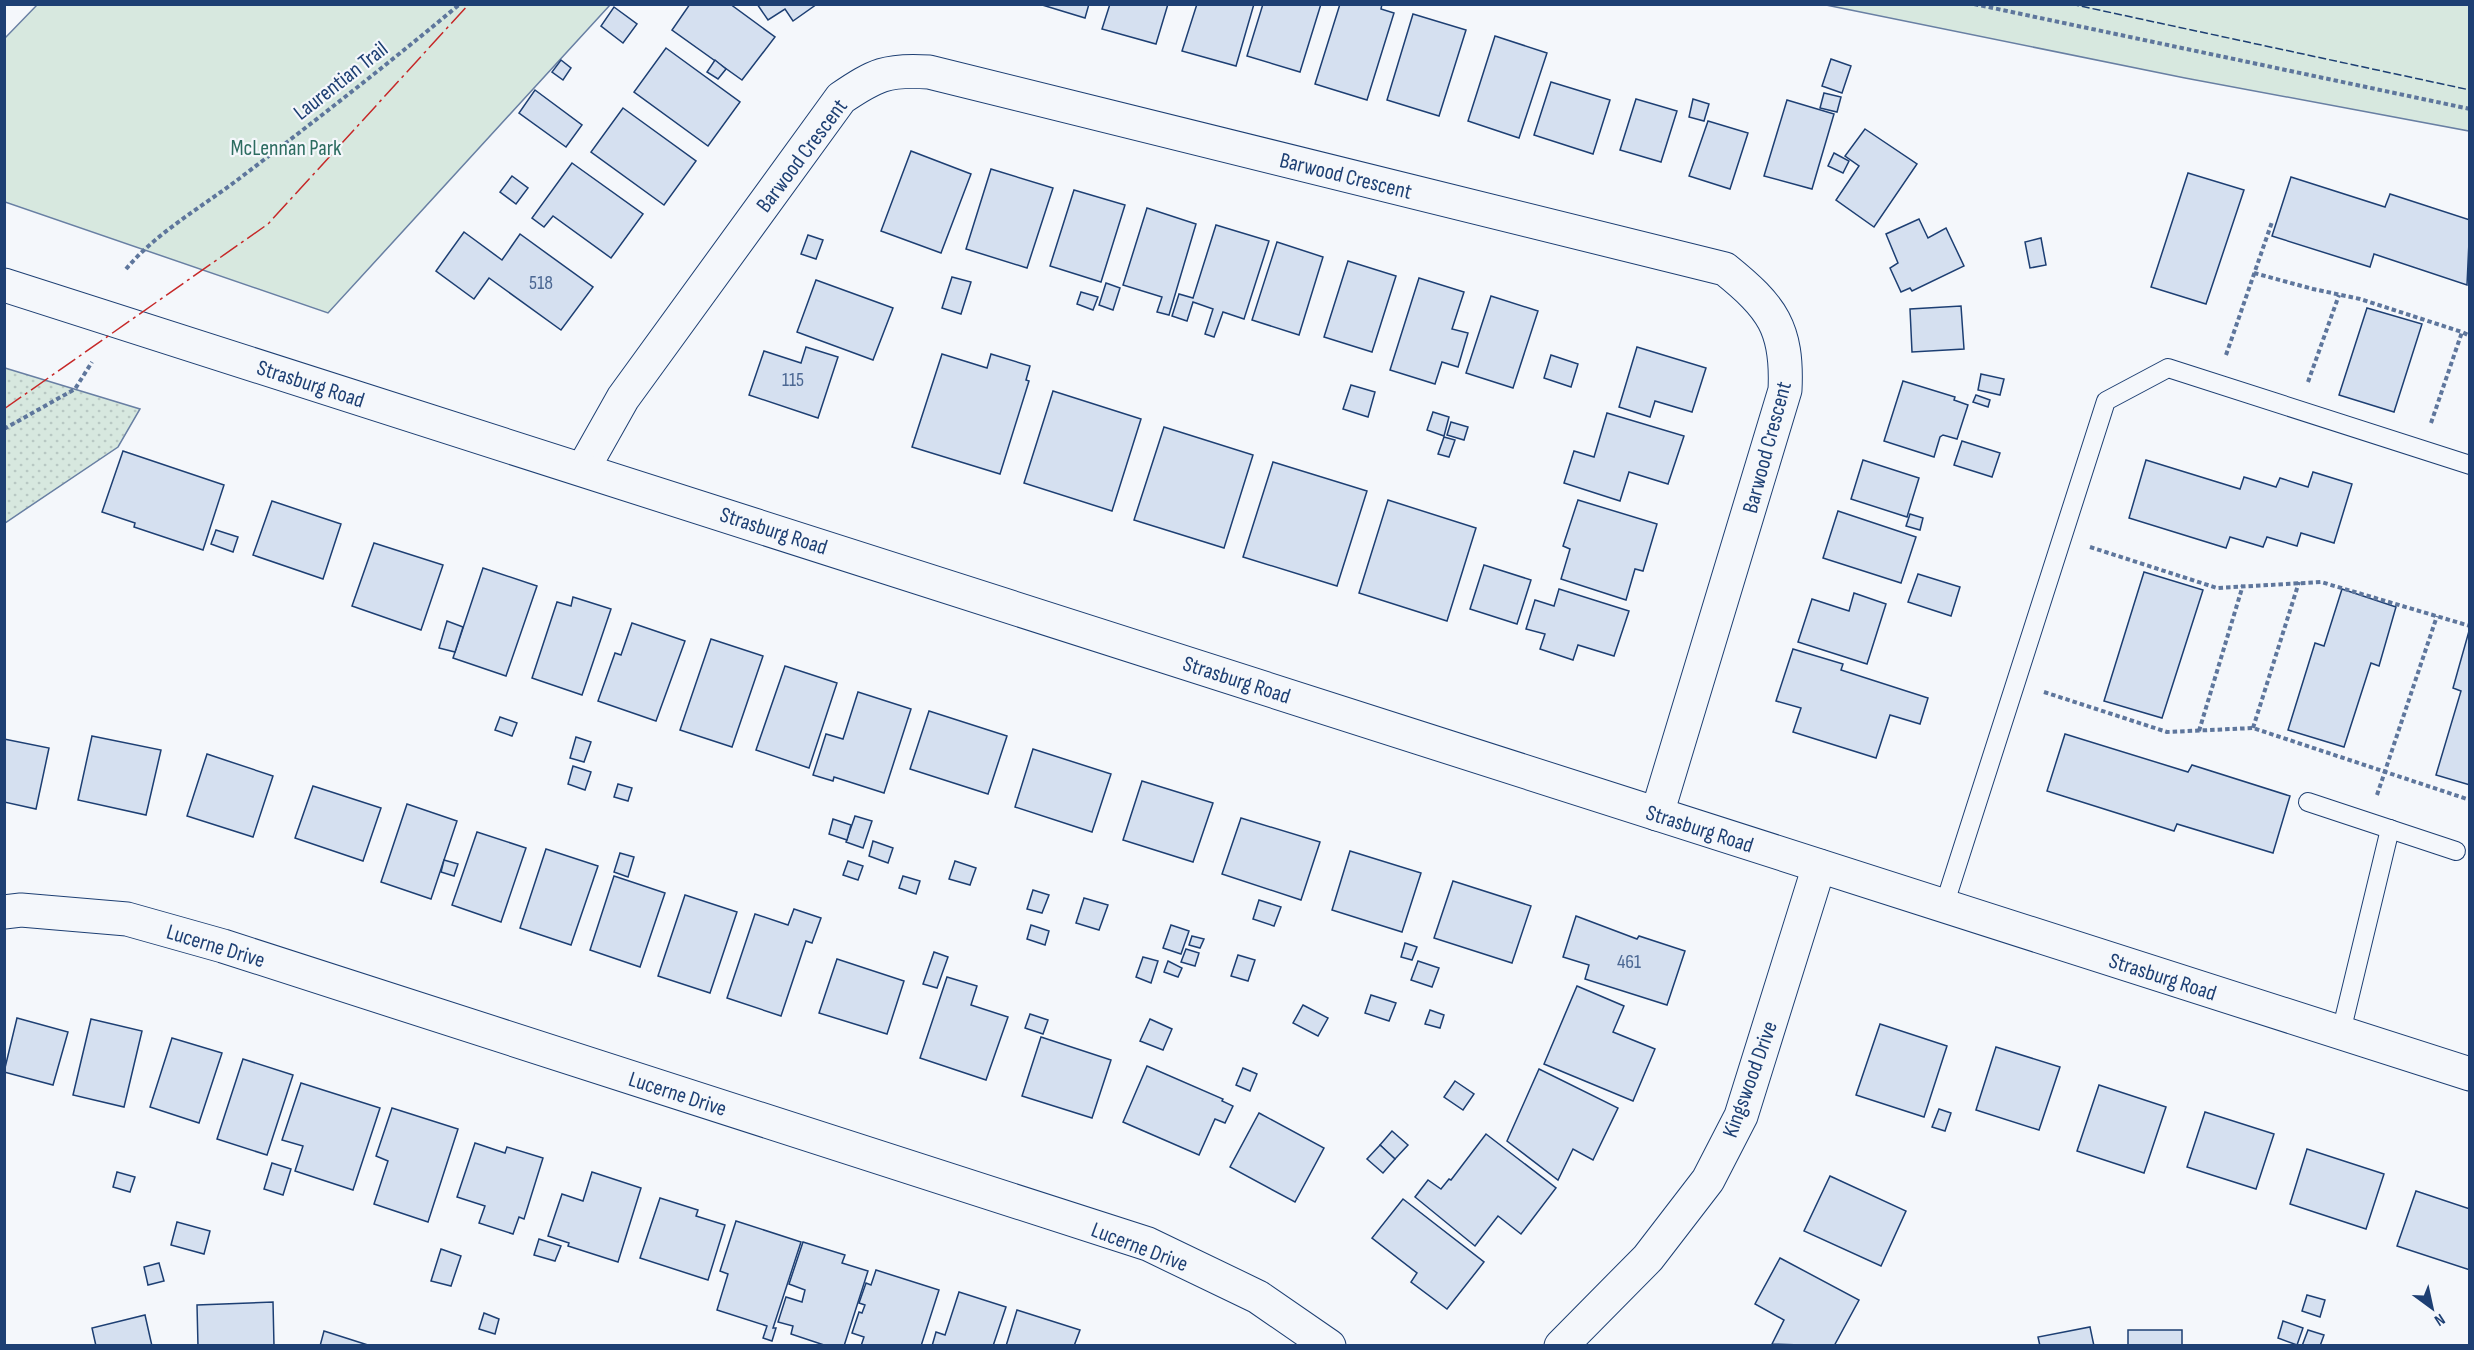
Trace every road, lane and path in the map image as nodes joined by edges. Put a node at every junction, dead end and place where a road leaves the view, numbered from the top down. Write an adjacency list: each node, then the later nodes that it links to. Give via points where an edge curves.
1 (460, 4): 5 (path, Laurentian Trail, via 379,72 145,247)
2 (1974, 4): 3 (path)
3 (2469, 109)
4 (2272, 222): 6 (path)
5 (126, 268)
6 (2254, 273): 8 (path); 12 (path)
7 (4, 285): 17 (street, Strasburg Road)
8 (2339, 295): 9 (path, via 2360,298); 13 (path)
9 (2462, 332): 10 (path); 15 (path, via 2432,415)
10 (2469, 336)
11 (92, 362): 14 (path, via 75,389)
12 (2216, 383): 13 (lane); 18 (lane, via 2168,368 2106,401)
13 (2298, 410): 15 (lane)
14 (4, 429)
15 (2424, 450): 16 (lane)
16 (2469, 465)
17 (583, 469): 29 (street, Strasburg Road); 29 (street, Barwood Crescent, via 623,398 841,98 872,76 904,70 929,72 1725,270 1758,296 1778,324 1787,362 1785,390)
18 (2062, 538): 20 (path, via 2217,588); 23 (lane)
19 (2299, 582): 20 (path); 21 (path, via 2321,582); 24 (path)
20 (2243, 585): 25 (path)
21 (2437, 616): 22 (path); 26 (path)
22 (2469, 626)
23 (2015, 682): 25 (path, via 2167,732); 34 (lane)
24 (2253, 728): 25 (path); 26 (path)
25 (2199, 730)
26 (2385, 772): 27 (path); 30 (path)
27 (2469, 800)
28 (2308, 802): 30 (lane)
29 (1657, 814): 33 (street, Strasburg Road)
30 (2368, 822): 31 (lane)
31 (2390, 830): 32 (lane); 36 (lane)
32 (2456, 851)
33 (1819, 866): 34 (street, Strasburg Road); 39 (street, Kingswood Drive, via 1741,1116 1708,1180 1648,1258)
34 (1944, 906): 36 (street, Strasburg Road)
35 (4, 912): 38 (street, Lucerne Drive, via 127,919 223,946 1148,1244 1258,1297)
36 (2341, 1032): 37 (street, Strasburg Road)
37 (2469, 1074)
38 (1329, 1346)
39 (1561, 1346)

